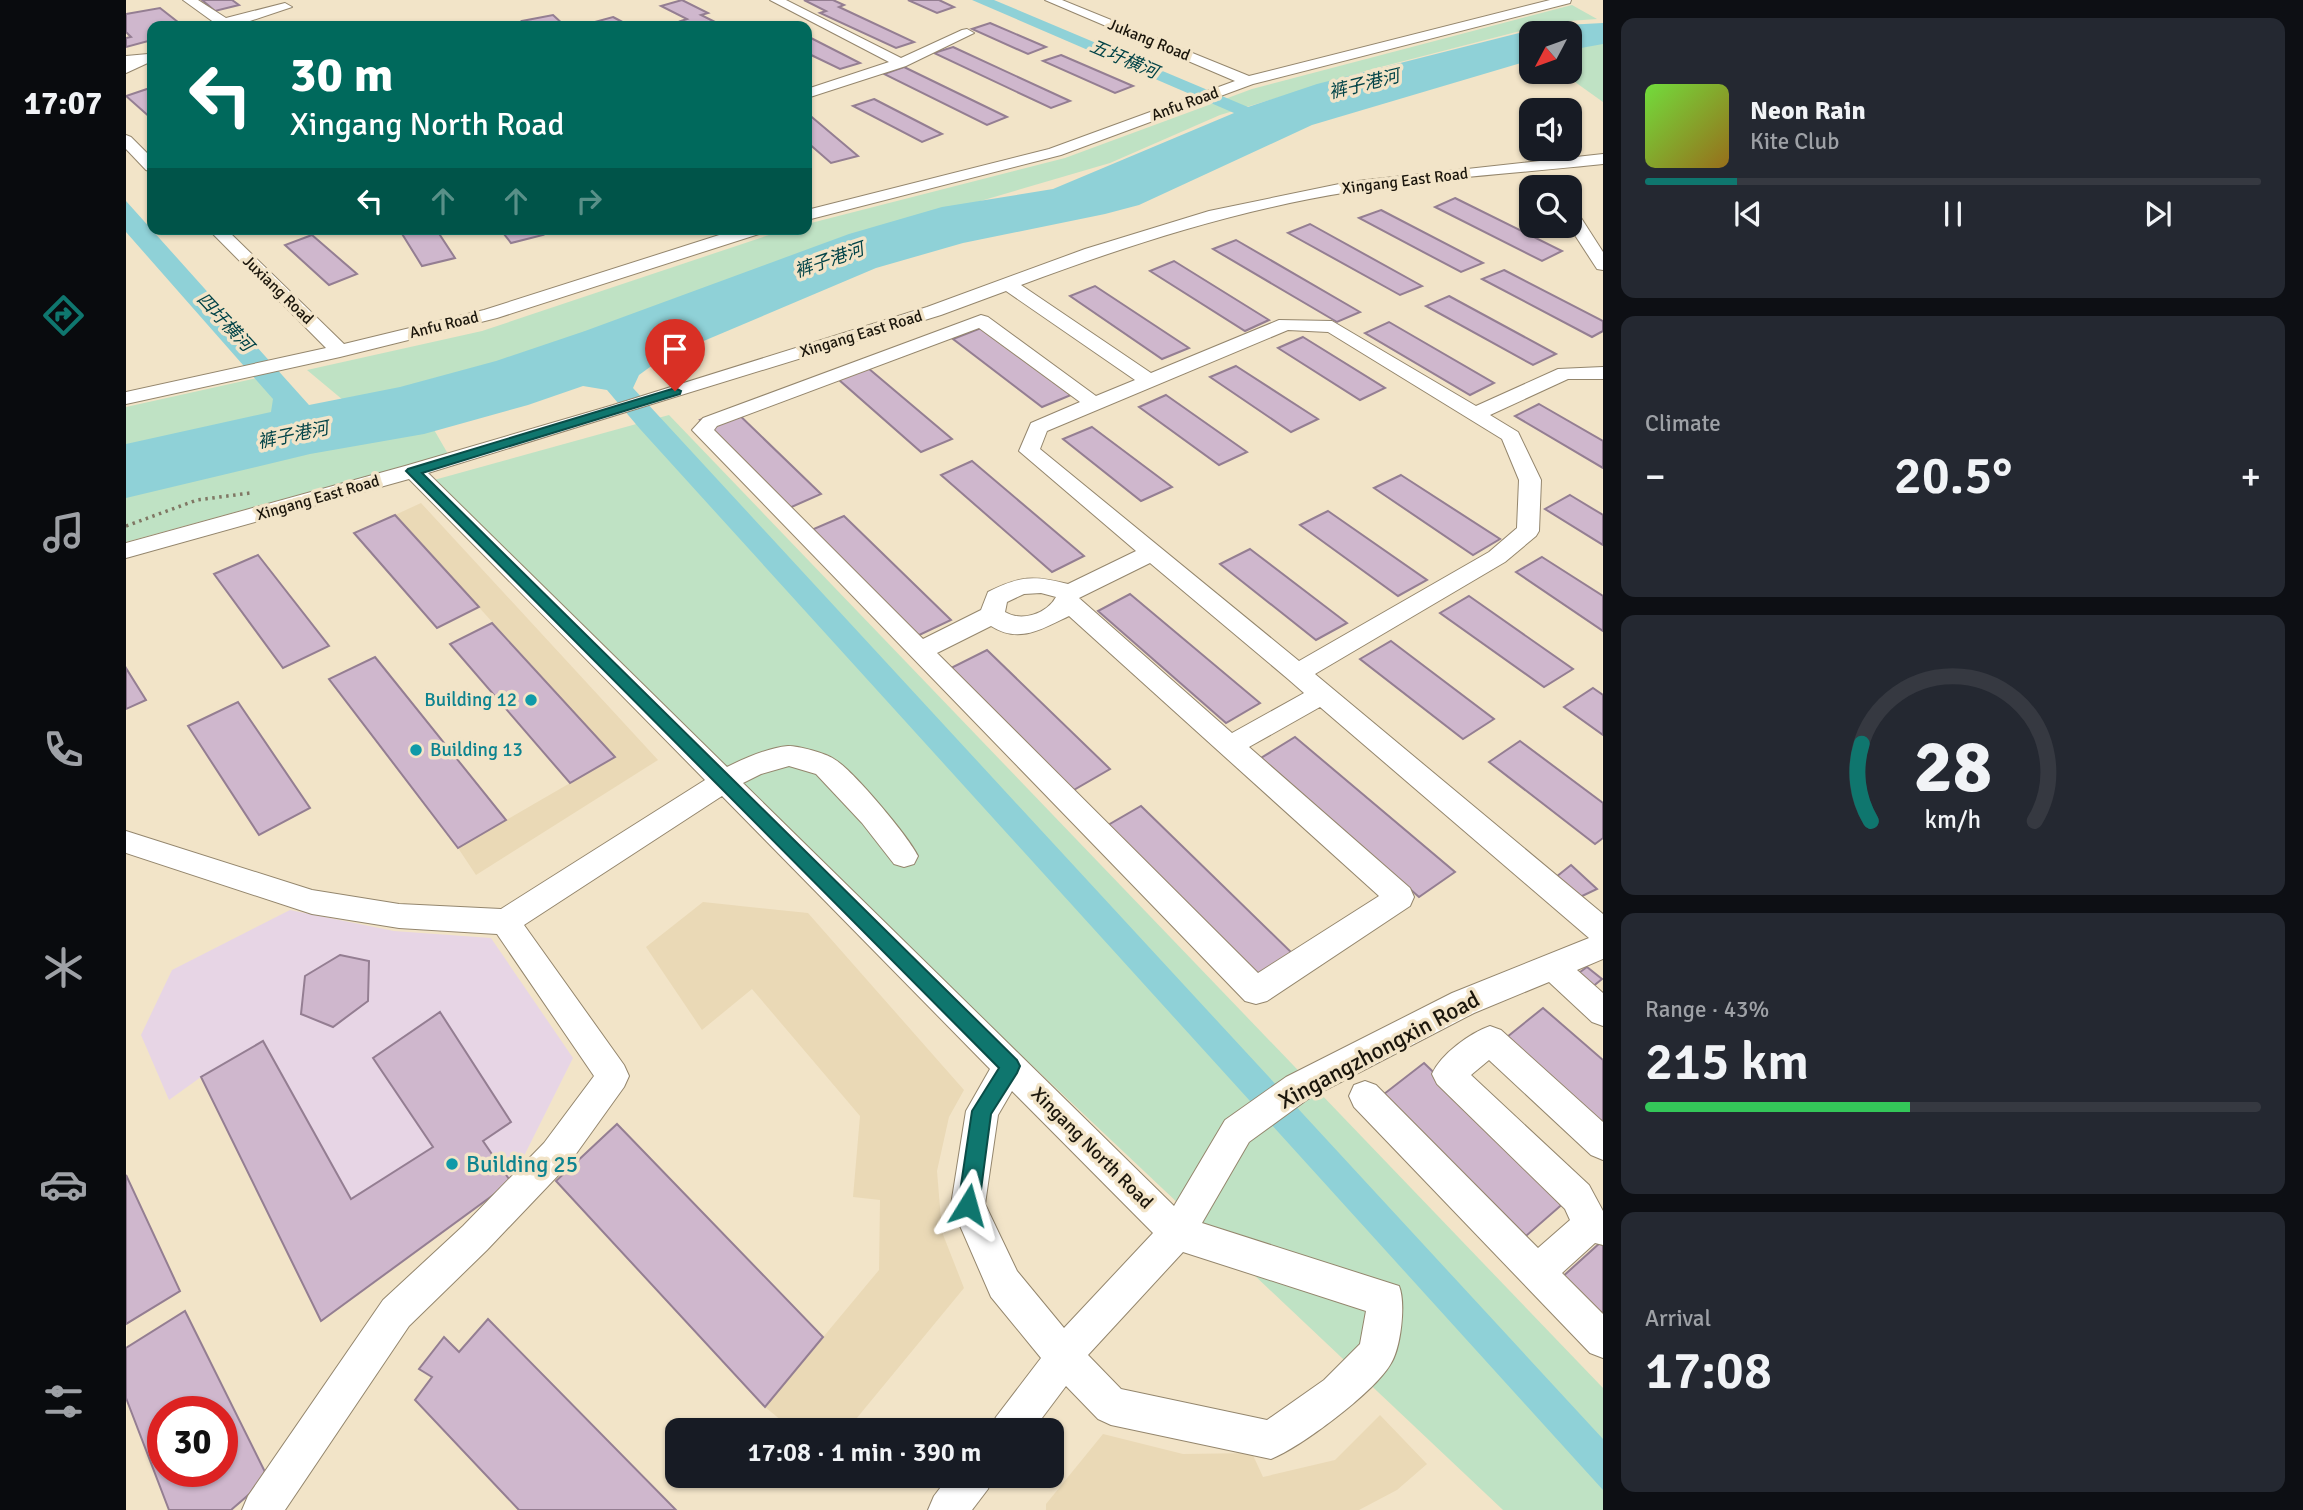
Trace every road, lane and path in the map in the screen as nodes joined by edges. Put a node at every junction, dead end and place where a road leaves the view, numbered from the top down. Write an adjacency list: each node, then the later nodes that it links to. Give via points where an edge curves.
1 (189, 0): 6 (street)
2 (776, 0): 12 (street)
3 (1051, 0): 14 (street, Jukang Road)
4 (1565, 0): 14 (street, Anfu Road)
5 (285, 7): 7 (street)
6 (220, 21)
7 (239, 21)
8 (967, 33): 12 (street)
9 (147, 58): 11 (street)
10 (147, 59): 13 (street)
11 (126, 60)
12 (901, 63): 15 (street)
13 (126, 69)
14 (1248, 81): 21 (street, Anfu Road, via 1055,152)
15 (812, 92)
16 (126, 140): 18 (street)
17 (1603, 159): 19 (street, Xingang East Road)
18 (147, 162)
19 (1538, 165): 20 (street); 26 (street, Xingang East Road, via 1349,187 1215,215)
20 (1544, 175)
21 (812, 214)
22 (1582, 233): 25 (street)
23 (222, 235): 27 (street, Juxiang Road)
24 (737, 235): 27 (street, Anfu Road, via 490,314)
25 (1603, 265)
26 (1008, 284): 29 (street); 33 (street, Xingang East Road, via 934,311)
27 (340, 351): 30 (street, Anfu Road)
28 (1603, 373): 32 (street, via 1565,373)
29 (1150, 381): 31 (street); 32 (street, via 1286,324 1332,327)
30 (126, 398)
31 (1095, 404): 35 (street, via 1038,427 1029,451); 38 (street, via 981,321 710,422 702,430)
32 (1475, 414): 39 (street, via 1511,436 1530,480 1528,531 1497,557)
33 (413, 471): 34 (street, Xingang East Road); 42 (street, Xingang North Road)
34 (126, 551)
35 (1152, 552): 36 (street); 39 (street)
36 (1068, 597): 37 (street, via 1061,610 1026,626 1007,625); 37 (street, via 1041,585 1020,586 996,598); 41 (street)
37 (992, 615): 38 (street)
38 (921, 650): 41 (street, via 1256,991 1400,897)
39 (1297, 673): 40 (street)
40 (1322, 694): 41 (street); 46 (street)
41 (1230, 746)
42 (724, 781): 44 (street, via 789,756 825,766); 45 (street); 50 (street, Xingang North Road)
43 (126, 842): 45 (street, via 313,902 398,916)
44 (904, 856)
45 (505, 922): 60 (street, via 613,1076 556,1154 396,1313)
46 (1603, 932)
47 (1603, 946): 48 (street, Xingangzhongxin Road)
48 (1552, 966): 49 (street); 54 (street, Xingangzhongxin Road, via 1463,1003 1297,1088 1237,1131)
49 (1603, 1012)
50 (1010, 1066): 54 (street, Xingang North Road); 57 (street, via 982,1111 968,1205 1004,1284)
51 (1365, 1096): 55 (street)
52 (1603, 1144): 53 (street, via 1490,1040 1448,1074 1577,1197)
53 (1596, 1227): 55 (street)
54 (1177, 1233): 57 (street, Xingangzhongxin Road); 57 (street, via 1386,1299 1377,1353 1337,1393 1271,1440 1111,1406)
55 (1536, 1273): 56 (street)
56 (1603, 1340)
57 (1064, 1357): 58 (street, Xingangzhongxin Road)
58 (1018, 1418)
59 (964, 1488): 61 (street)
60 (262, 1510)
61 (948, 1510)

